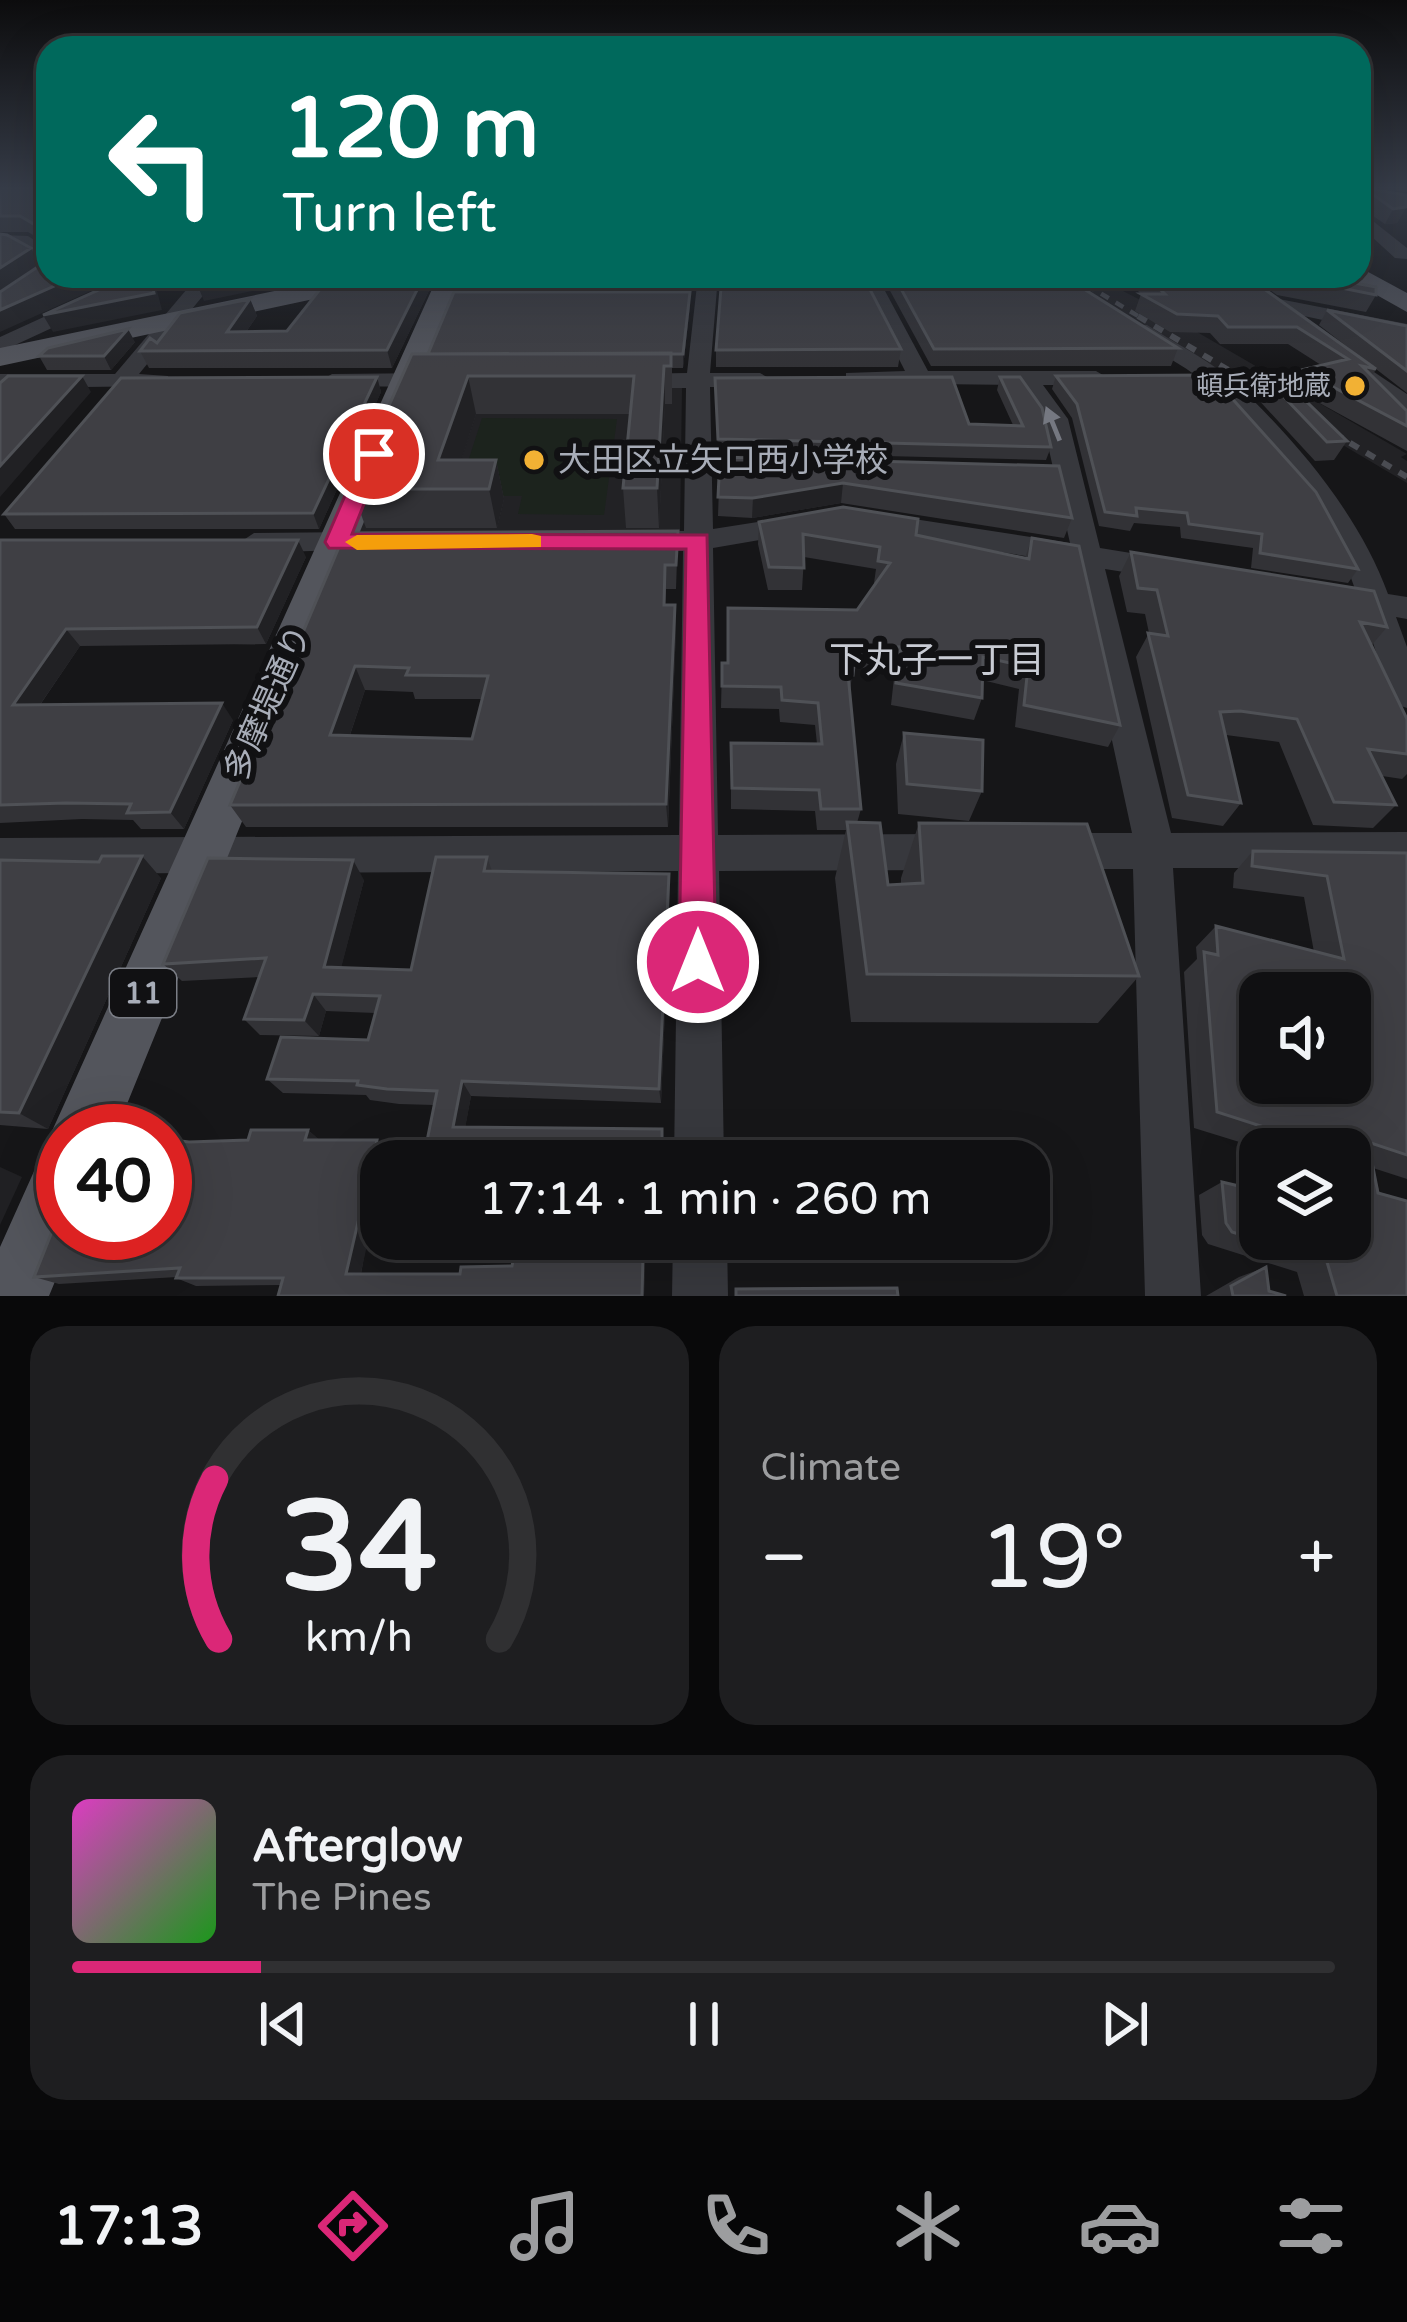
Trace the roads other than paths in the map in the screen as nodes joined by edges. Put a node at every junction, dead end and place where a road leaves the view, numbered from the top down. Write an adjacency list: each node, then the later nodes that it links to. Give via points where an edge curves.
1 (1371, 250): 2 (main road)
2 (1405, 261)
3 (1371, 282): 12 (main road)
4 (90, 288): 11 (street)
5 (137, 288): 11 (street)
6 (198, 288): 14 (street)
7 (327, 288): 14 (main road)
8 (453, 288): 27 (main road, 多摩堤通り / 11)
9 (697, 289): 34 (street)
10 (874, 292): 20 (street)
11 (101, 298): 17 (street)
12 (1407, 304)
13 (1122, 319): 22 (street)
14 (170, 321): 19 (main road); 31 (street)
15 (1407, 331): 16 (street, via 1257,296)
16 (1302, 332)
17 (0, 345)
18 (1335, 356): 35 (street)
19 (0, 357)
20 (920, 377): 23 (street); 25 (street)
21 (1167, 377): 22 (street)
22 (1214, 377): 45 (street, via 1285,451)
23 (1026, 378): 24 (street); 42 (street, one-way to 23, via 1056,472 1055,419)
24 (1120, 378)
25 (823, 379)
26 (0, 380): 31 (street)
27 (407, 380): 28 (street); 33 (street); 39 (main road, 多摩堤通り / 11)
28 (460, 380)
29 (603, 380): 34 (street)
30 (782, 380): 34 (street)
31 (122, 381): 32 (street); 36 (street)
32 (188, 381)
33 (299, 381)
34 (698, 381): 38 (street, via 710,464)
35 (1407, 405)
36 (92, 415)
37 (607, 541): 38 (street)
38 (699, 541): 42 (street, via 831,518); 49 (street)
39 (337, 542): 40 (street); 41 (street); 51 (main road, 多摩堤通り / 11)
40 (381, 542)
41 (229, 543)
42 (1090, 556): 43 (street); 47 (street)
43 (1198, 574)
44 (1312, 592): 45 (street)
45 (1391, 605): 46 (street)
46 (1407, 695)
47 (1153, 850): 48 (street); 49 (street); 58 (street)
48 (1407, 850)
49 (697, 852): 51 (street); 53 (street)
50 (0, 856): 51 (street)
51 (201, 856): 52 (main road, 多摩堤通り / 11)
52 (95, 1104)
53 (699, 1140)
54 (36, 1244): 56 (main road)
55 (700, 1260): 57 (street)
56 (14, 1296)
57 (700, 1296)
58 (1173, 1296)

